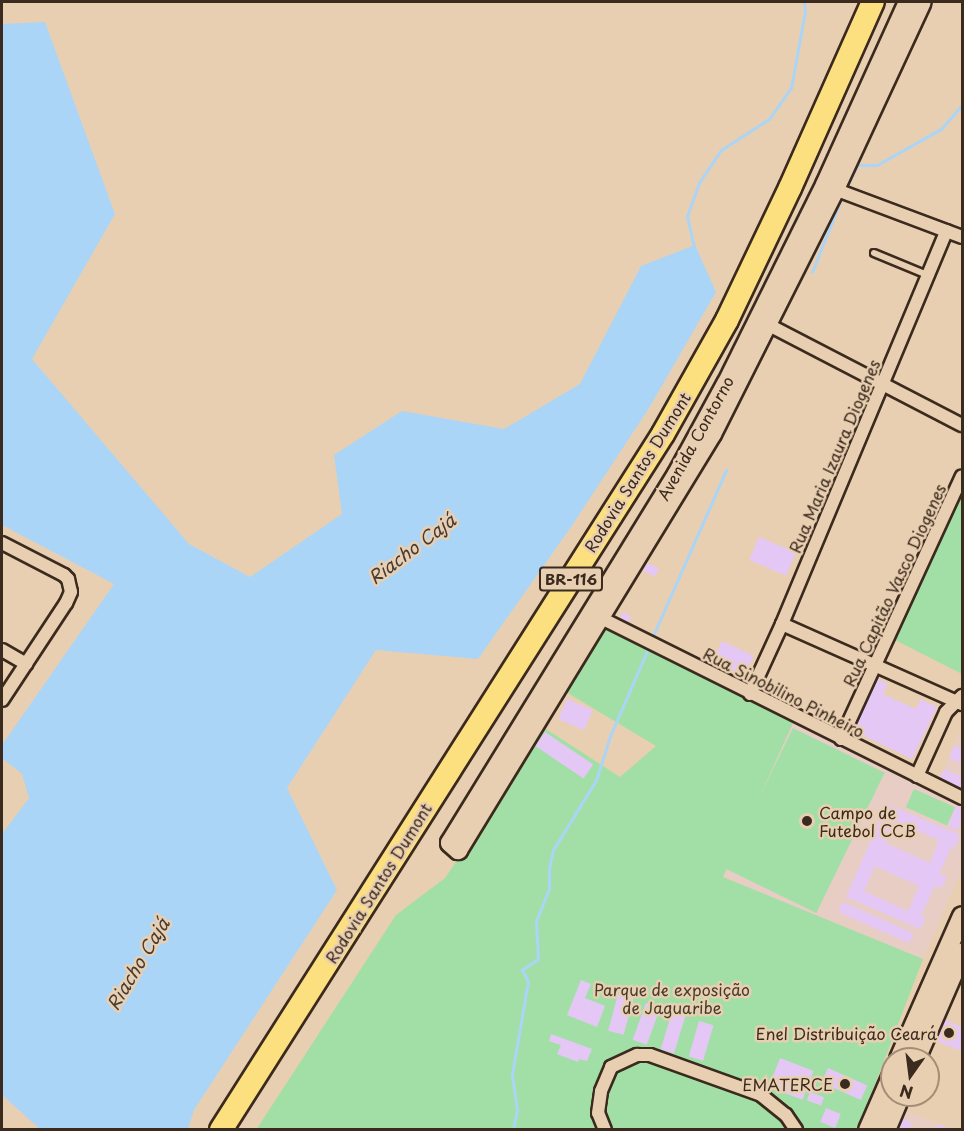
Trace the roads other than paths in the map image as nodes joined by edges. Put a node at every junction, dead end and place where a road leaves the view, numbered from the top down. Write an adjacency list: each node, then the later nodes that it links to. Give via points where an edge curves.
1 (873, 2): 32 (highway, Rodovia Santos Dumont / BR-116, via 732,309 663,434)
2 (908, 2): 4 (street)
3 (922, 2): 4 (street)
4 (830, 187): 5 (street); 9 (street)
5 (946, 231): 6 (street); 8 (street, Rua Maria Izaura Diogenes)
6 (963, 237)
7 (874, 253): 8 (lane)
8 (928, 275): 10 (street, Rua Maria Izaura Diogenes)
9 (763, 322): 10 (street); 14 (street, via 706,444)
10 (882, 385): 11 (street); 15 (street, Rua Maria Izaura Diogenes)
11 (963, 425)
12 (963, 476): 18 (street, Rua Capitão Vasco Diogenes)
13 (2, 543): 17 (street, via 64,575 70,585 66,603)
14 (596, 616): 19 (street, Rua Sinobilino Pinheiro); 25 (street, via 523,734)
15 (782, 624): 18 (street); 19 (street, Rua Maria Izaura Diogenes)
16 (2, 650): 17 (street)
17 (26, 664): 20 (street)
18 (876, 664): 21 (street); 22 (street, Rua Capitão Vasco Diogenes)
19 (750, 693): 22 (street, Rua Sinobilino Pinheiro)
20 (2, 700)
21 (960, 700): 23 (street, via 939,725)
22 (841, 739): 23 (street, Rua Sinobilino Pinheiro)
23 (916, 776): 24 (street, Rua Sinobilino Pinheiro)
24 (963, 798)
25 (460, 849)
26 (963, 916): 27 (street)
27 (956, 961): 28 (street); 29 (street)
28 (906, 1047)
29 (921, 1047)
30 (880, 1102): 35 (street)
31 (896, 1107): 36 (street)
32 (221, 1130)
33 (604, 1130): 34 (street, via 598,1113 601,1091 611,1067 637,1055 650,1055 761,1095 786,1115)
34 (796, 1130)
35 (868, 1130)
36 (886, 1130)

